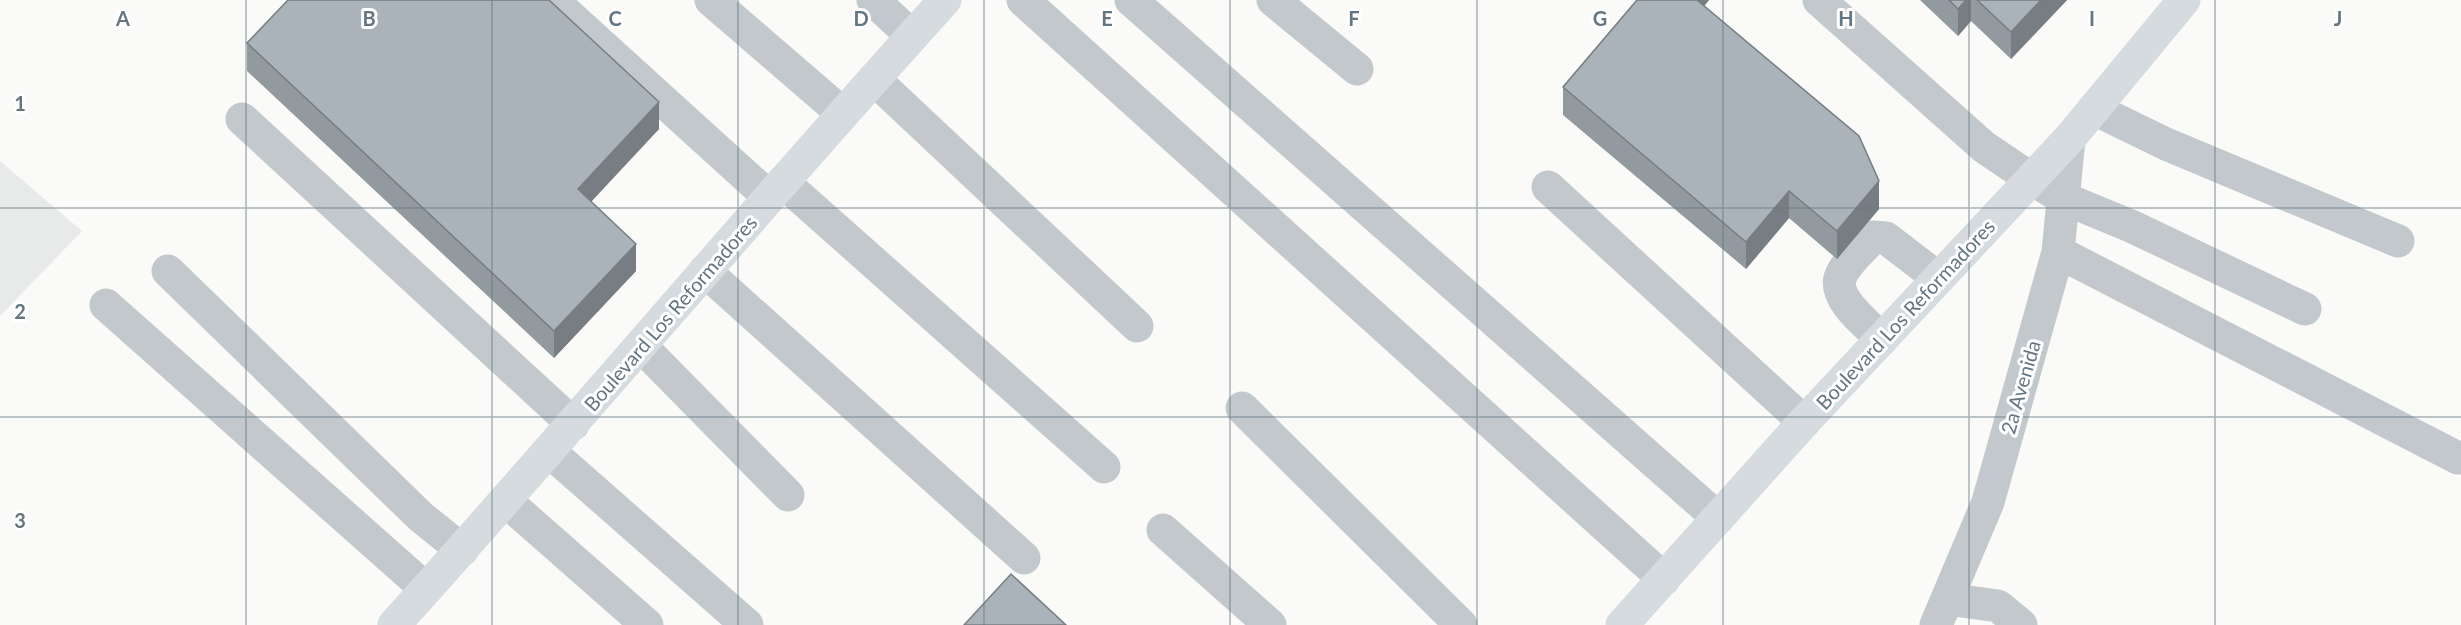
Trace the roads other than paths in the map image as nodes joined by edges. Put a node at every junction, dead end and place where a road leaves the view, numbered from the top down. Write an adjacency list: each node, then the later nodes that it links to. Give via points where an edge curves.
1 (552, 0): 19 (street)
2 (711, 0): 14 (street)
3 (873, 0): 10 (street)
4 (945, 0): 10 (main road, Boulevard Los Reformadores)
5 (1023, 0): 43 (street)
6 (1131, 0): 39 (street)
7 (1273, 0): 11 (street)
8 (1819, 0): 17 (street, via 1984,147)
9 (2184, 0): 13 (main road, Boulevard Los Reformadores)
10 (912, 36): 12 (main road, Boulevard Los Reformadores)
11 (1357, 69)
12 (874, 79): 14 (main road, Boulevard Los Reformadores); 28 (street)
13 (2094, 109): 16 (main road, Boulevard Los Reformadores); 21 (street, via 2166,144)
14 (842, 113): 19 (main road, Boulevard Los Reformadores)
15 (242, 119): 33 (street)
16 (2069, 139): 17 (main road, Boulevard Los Reformadores); 20 (street, 2a Avenida)
17 (2030, 178): 20 (street); 25 (main road, Boulevard Los Reformadores)
18 (1548, 187): 32 (street)
19 (776, 190): 24 (main road, Boulevard Los Reformadores); 36 (street)
20 (2063, 198): 22 (street, 2a Avenida); 27 (street)
21 (2398, 241)
22 (2058, 252): 35 (street); 45 (street, 2a Avenida, via 1988,502)
23 (168, 271): 41 (street, via 421,517)
24 (705, 272): 30 (main road, Boulevard Los Reformadores); 42 (street)
25 (1938, 278): 29 (main road, Boulevard Los Reformadores); 29 (street, via 1886,238 1873,237 1847,266 1840,279 1841,292)
26 (106, 305): 44 (street)
27 (2305, 309)
28 (1137, 326)
29 (1882, 339): 32 (main road, Boulevard Los Reformadores)
30 (641, 346): 33 (main road, Boulevard Los Reformadores); 37 (street)
31 (1242, 408): 50 (street)
32 (1804, 422): 39 (main road, Boulevard Los Reformadores)
33 (573, 424): 34 (main road, Boulevard Los Reformadores)
34 (549, 451): 38 (main road, Boulevard Los Reformadores); 48 (street)
35 (2458, 458)
36 (1104, 467)
37 (788, 495)
38 (506, 501): 41 (main road, Boulevard Los Reformadores); 47 (street)
39 (1718, 518): 43 (main road, Boulevard Los Reformadores)
40 (1163, 530): 49 (street)
41 (462, 550): 44 (main road, Boulevard Los Reformadores)
42 (1024, 558)
43 (1664, 579): 51 (main road, Boulevard Los Reformadores)
44 (426, 589): 46 (main road, Boulevard Los Reformadores)
45 (1942, 612): 52 (street, via 1998,606)
46 (394, 625)
47 (647, 625)
48 (747, 625)
49 (1270, 625)
50 (1461, 625)
51 (1622, 625)
52 (2021, 625)

